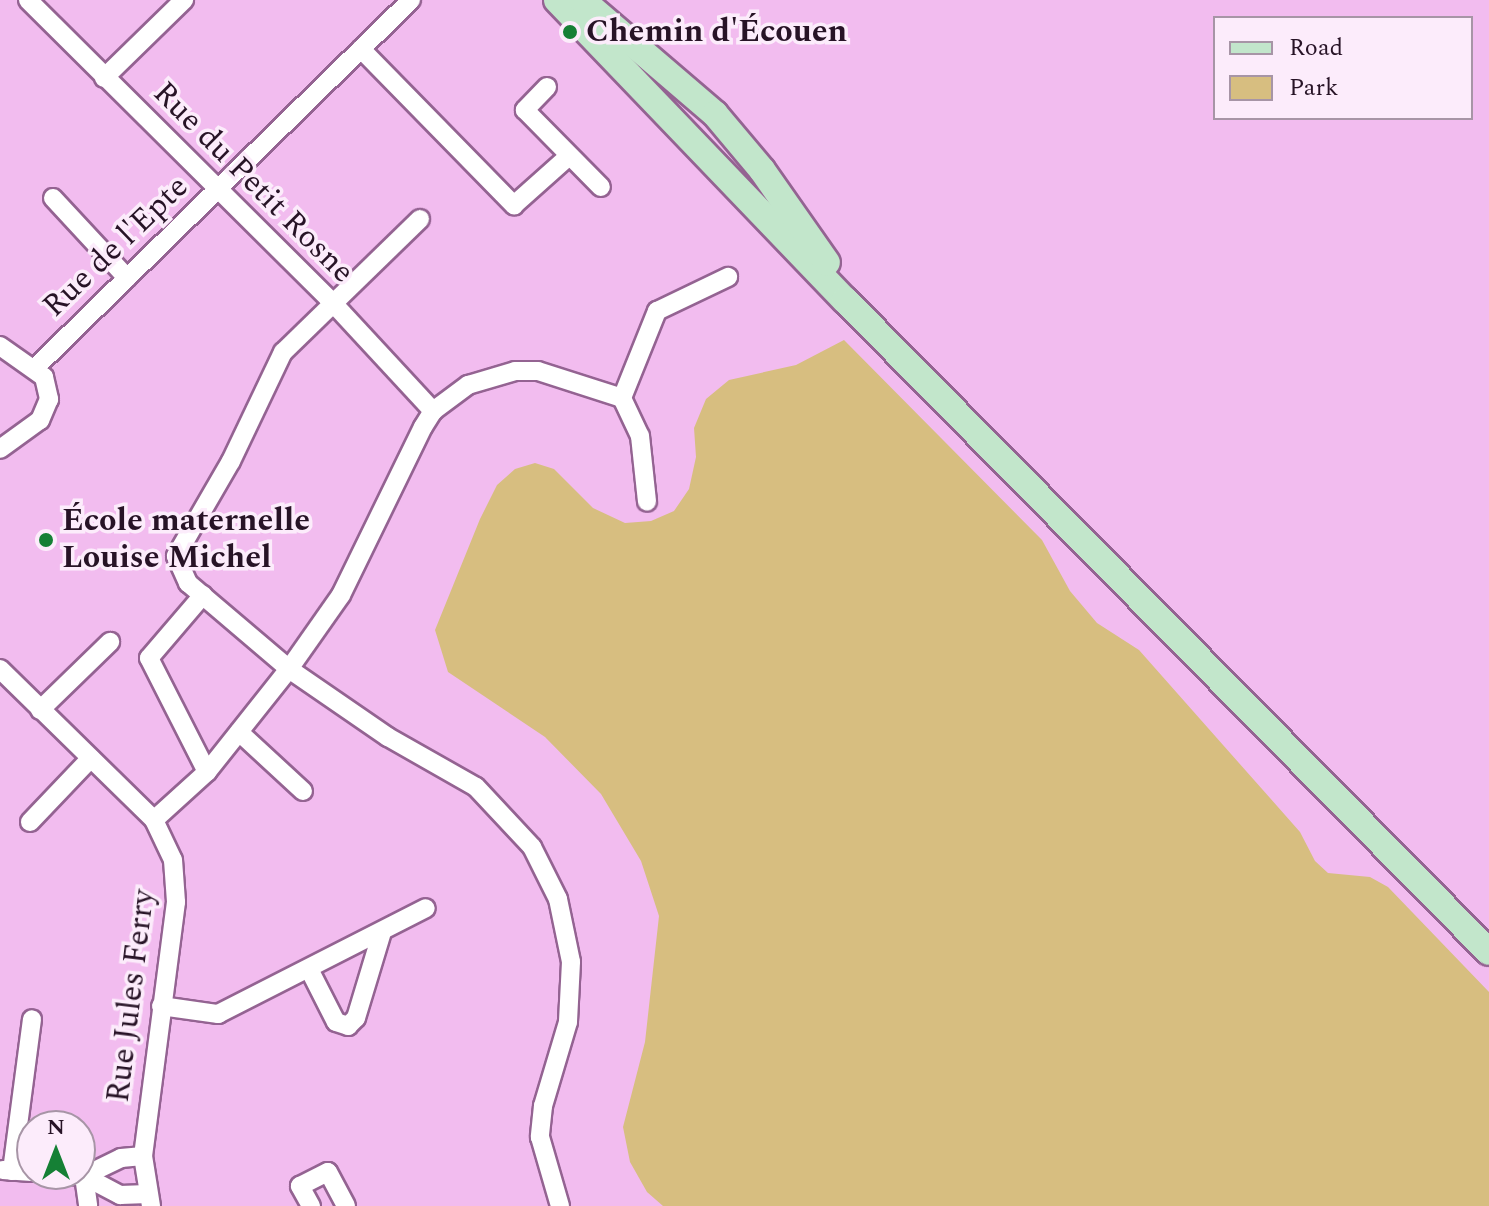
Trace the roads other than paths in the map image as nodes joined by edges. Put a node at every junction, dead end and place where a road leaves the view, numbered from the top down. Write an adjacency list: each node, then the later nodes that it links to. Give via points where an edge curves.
1 (28, 0): 7 (street, Rue du Petit Rosne)
2 (184, 0): 7 (street)
3 (411, 0): 6 (street, Rue de l'Epte)
4 (557, 0): 18 (main road)
5 (582, 0): 18 (main road, via 715,114)
6 (361, 49): 9 (street, via 514,205); 11 (street, Rue de l'Epte)
7 (104, 78): 11 (street, Rue du Petit Rosne)
8 (547, 87): 9 (street, via 525,110)
9 (569, 156): 10 (street)
10 (601, 187)
11 (216, 191): 15 (street, Rue de l'Epte); 16 (street, Rue du Petit Rosne)
12 (53, 198): 15 (street)
13 (420, 219): 16 (street)
14 (728, 277): 20 (street, via 657,311)
15 (127, 278): 19 (street, Rue de l'Epte)
16 (332, 302): 21 (street, Rue du Petit Rosne); 24 (street, via 283,352 231,461 180,543 178,568)
17 (0, 346): 19 (street, via 12,359)
18 (897, 349): 37 (main road)
19 (35, 368): 22 (street, via 48,388 46,409 40,420)
20 (622, 398): 21 (street, via 579,380 515,371 468,385); 23 (street, via 640,436)
21 (433, 411): 27 (street, via 341,595)
22 (0, 449)
23 (647, 502)
24 (203, 595): 27 (street); 31 (street, via 149,658)
25 (110, 642): 28 (street)
26 (0, 669): 28 (street, Rue Jules Ferry)
27 (289, 669): 29 (street); 48 (street, via 377,730 476,787 516,824 546,872 558,899 571,962 568,1022 543,1106 540,1137)
28 (40, 710): 30 (street, Rue Jules Ferry)
29 (239, 732): 31 (street); 32 (street)
30 (91, 758): 33 (street, Rue Jules Ferry); 34 (street)
31 (207, 772): 33 (street)
32 (303, 791)
33 (154, 820): 39 (street, Rue Jules Ferry, via 177,875)
34 (30, 822)
35 (426, 908): 36 (street)
36 (382, 932): 38 (street); 38 (street, via 356,1018 348,1026 336,1022)
37 (1489, 952)
38 (309, 969): 39 (street, via 218,1014)
39 (161, 1006): 41 (street, Rue Jules Ferry)
40 (32, 1019): 42 (street)
41 (143, 1156): 43 (street, via 121,1158); 45 (street, Rue Jules Ferry)
42 (6, 1170)
43 (96, 1170)
44 (96, 1182): 45 (street, via 120,1195)
45 (149, 1200)
46 (311, 1206): 47 (street, via 300,1186 328,1172)
47 (346, 1206)
48 (560, 1206)

